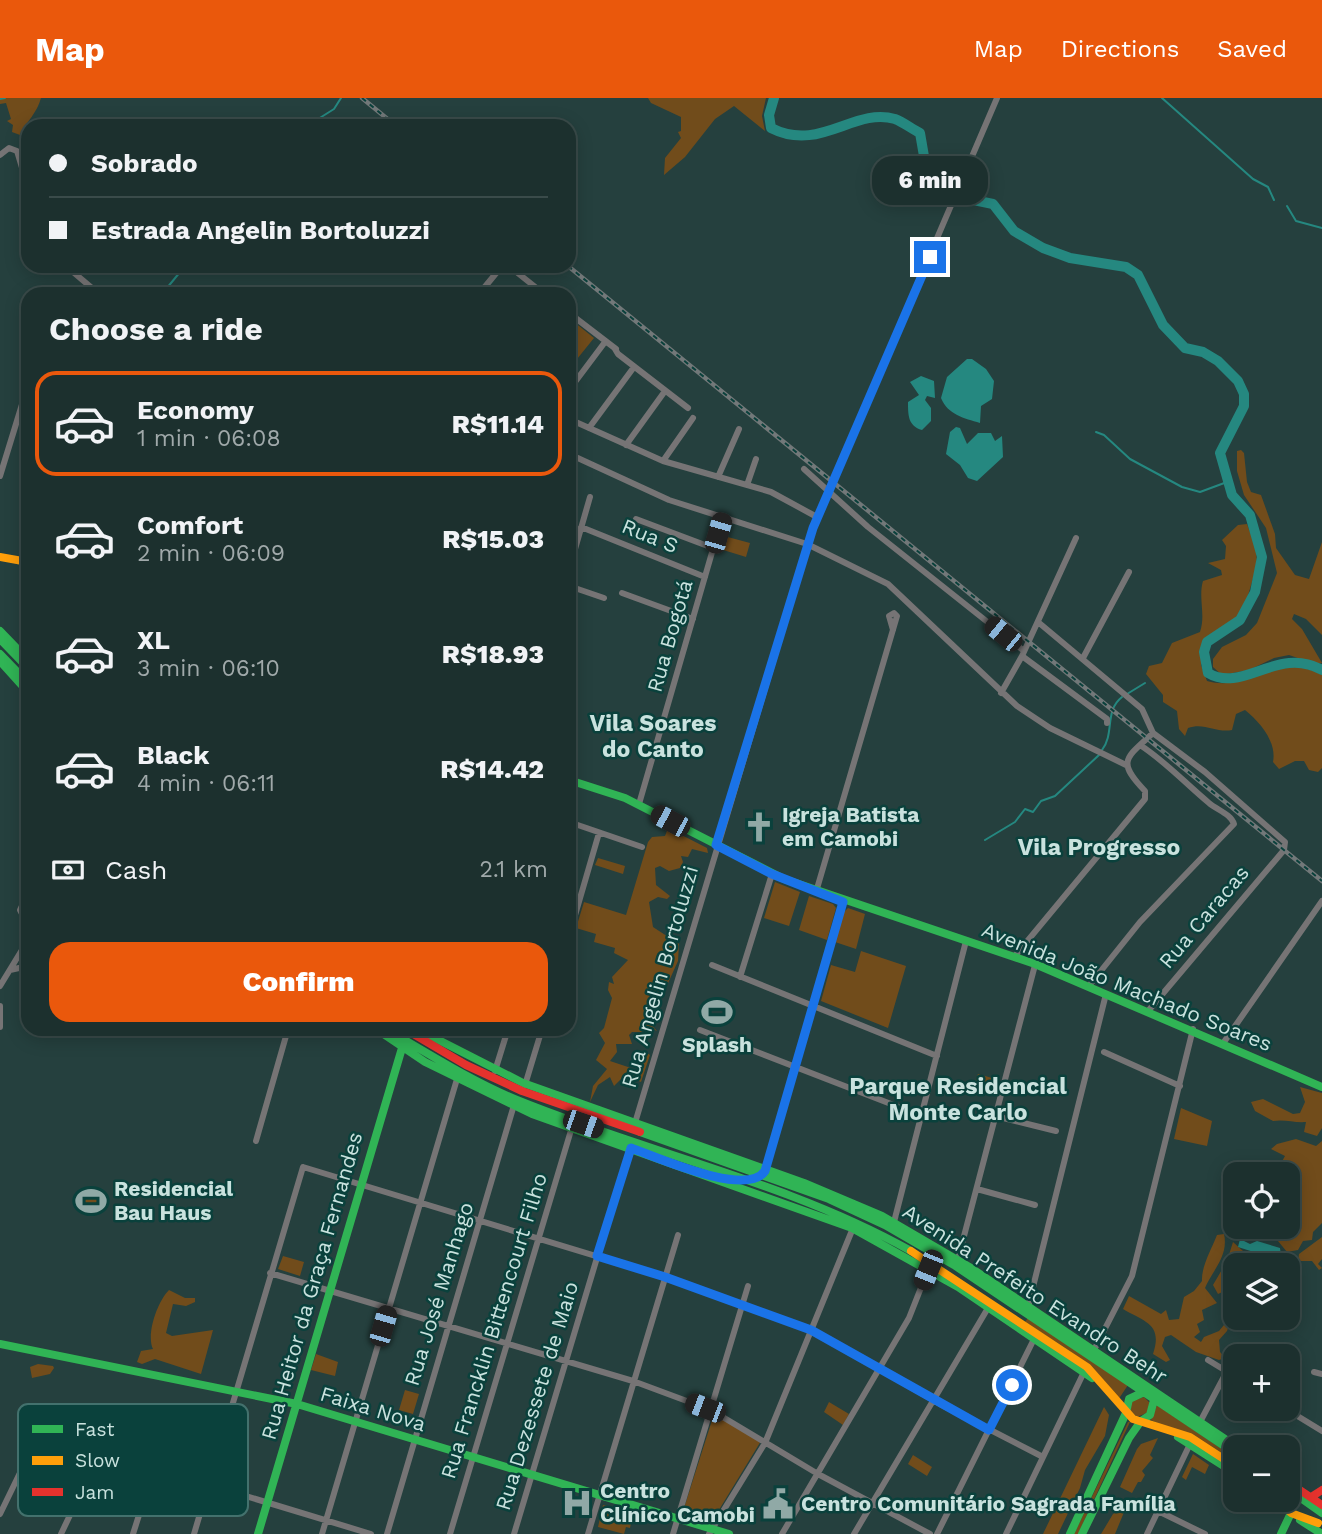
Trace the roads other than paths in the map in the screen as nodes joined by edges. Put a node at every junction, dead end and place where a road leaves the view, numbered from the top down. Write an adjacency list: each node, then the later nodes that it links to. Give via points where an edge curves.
1 (998, 98): 30 (street, Rua Angelin Bortoluzzi)
2 (0, 155): 3 (street, via 9,148 17,150)
3 (21, 164)
4 (74, 273): 7 (street)
5 (496, 273): 8 (street)
6 (518, 273): 9 (street)
7 (91, 287)
8 (485, 287)
9 (535, 287)
10 (576, 319): 11 (street)
11 (605, 342): 12 (street); 13 (street)
12 (634, 367): 14 (street); 20 (street)
13 (576, 381)
14 (664, 391): 16 (street); 22 (street)
15 (21, 408): 17 (street)
16 (688, 408)
17 (19, 414): 27 (street)
18 (693, 418): 25 (street)
19 (576, 422): 20 (street)
20 (589, 428): 22 (street)
21 (739, 429): 28 (street)
22 (626, 445): 25 (street)
23 (576, 457): 33 (street, via 641,489)
24 (756, 459): 29 (street)
25 (663, 461): 28 (street)
26 (804, 469): 30 (street)
27 (0, 476)
28 (718, 477): 29 (street)
29 (747, 485): 32 (street, via 771,492)
30 (830, 489): 32 (street, Rua Angelin Bortoluzzi); 54 (street, via 868,527)
31 (590, 497): 35 (street)
32 (817, 517): 37 (street, Rua Angelin Bortoluzzi)
33 (722, 518): 37 (street); 39 (street, Rua Bogotá)
34 (636, 519): 39 (street)
35 (581, 527): 38 (street); 43 (street, Rua S)
36 (1076, 538): 48 (street)
37 (807, 544): 61 (street, via 903,595); 70 (street, Rua Angelin Bortoluzzi)
38 (576, 545)
39 (713, 548): 43 (street, Rua Bogotá)
40 (0, 557): 41 (main road)
41 (21, 561)
42 (1129, 572): 56 (street)
43 (705, 577): 47 (street, Rua Bogotá)
44 (576, 588): 46 (street)
45 (622, 593): 47 (street)
46 (604, 598)
47 (693, 618): 67 (street, Rua Bogotá)
48 (1038, 622): 54 (street); 56 (street)
49 (893, 630): 73 (street)
50 (0, 631): 52 (main road)
51 (0, 639): 53 (main road); 57 (main road)
52 (21, 651)
53 (21, 653)
54 (1023, 653): 61 (street); 62 (street)
55 (0, 654): 59 (main road)
56 (1083, 658): 63 (street, via 1142,709)
57 (21, 661)
58 (1, 662): 60 (main road)
59 (21, 676)
60 (21, 684)
61 (1001, 692): 65 (street, via 1050,728)
62 (1107, 723)
63 (1153, 733): 64 (street); 90 (street, Rua Caracas, via 1205,772 1286,847)
64 (1140, 745): 65 (street, via 1130,753); 86 (street, via 1208,803 1232,817 1234,824 1140,922)
65 (1126, 765): 79 (street, via 1145,791 1145,799)
66 (576, 782): 67 (main road, Avenida João Machado Soares, via 608,789)
67 (639, 804): 70 (main road, Avenida João Machado Soares)
68 (576, 826): 69 (street)
69 (599, 833): 71 (street); 76 (street)
70 (716, 845): 72 (main road, Avenida João Machado Soares); 119 (street, Rua Angelin Bortoluzzi)
71 (642, 847)
72 (772, 874): 73 (main road, Avenida João Machado Soares); 84 (street)
73 (816, 892): 75 (main road, Avenida João Machado Soares)
74 (1322, 901): 103 (street)
75 (843, 902): 77 (main road, Avenida João Machado Soares); 88 (street)
76 (576, 912)
77 (966, 941): 79 (main road, Avenida João Machado Soares); 106 (street)
78 (21, 952): 83 (street)
79 (1014, 957): 81 (main road, Avenida João Machado Soares)
80 (712, 965): 84 (street)
81 (1035, 965): 86 (main road, Avenida João Machado Soares); 117 (street)
82 (21, 968): 83 (street)
83 (10, 970): 85 (street)
84 (740, 977): 88 (street)
85 (0, 986)
86 (1088, 987): 87 (main road, Avenida João Machado Soares)
87 (1106, 994): 90 (main road, Avenida João Machado Soares); 151 (street)
88 (813, 1005): 106 (street); 108 (street)
89 (0, 1006): 91 (street)
90 (1149, 1010): 93 (main road, Avenida João Machado Soares)
91 (0, 1027)
92 (700, 1030): 108 (street)
93 (1193, 1030): 103 (main road, Avenida João Machado Soares); 111 (street)
94 (286, 1036): 123 (street)
95 (388, 1036): 104 (main road, Avenida Prefeito Evandro Behr)
96 (394, 1036): 104 (main road, Avenida Prefeito Evandro Behr)
97 (420, 1036): 102 (main road, Avenida Prefeito Evandro Behr)
98 (425, 1036): 102 (main road, Avenida Prefeito Evandro Behr)
99 (432, 1036): 102 (street)
100 (506, 1036): 109 (street)
101 (540, 1036): 114 (street)
102 (429, 1040): 104 (main road); 107 (main road, Avenida Prefeito Evandro Behr); 109 (main road, Avenida Prefeito Evandro Behr)
103 (1224, 1042): 113 (main road, Avenida João Machado Soares)
104 (405, 1046): 110 (main road, Avenida Prefeito Evandro Behr); 112 (main road, Avenida Prefeito Evandro Behr); 129 (main road, Rua Heitor da Graça Fernandes)
105 (1104, 1052): 111 (street)
106 (937, 1056): 116 (street)
107 (466, 1065): 109 (main road); 114 (main road, Avenida Prefeito Evandro Behr)
108 (795, 1066): 116 (street); 126 (street)
109 (495, 1071): 114 (main road, Avenida Prefeito Evandro Behr)
110 (457, 1079): 112 (main road); 115 (main road, Avenida Prefeito Evandro Behr); 134 (street)
111 (1180, 1086): 160 (street, via 1132,1276)
112 (489, 1087): 125 (main road, Avenida Prefeito Evandro Behr)
113 (1322, 1087)
114 (523, 1088): 118 (main road, Avenida Prefeito Evandro Behr); 119 (main road, Avenida Prefeito Evandro Behr)
115 (514, 1105): 120 (main road, Avenida Prefeito Evandro Behr); 136 (street, Rua José Manhago)
116 (922, 1116): 137 (street)
117 (995, 1116): 121 (street); 132 (street)
118 (605, 1121): 119 (main road); 122 (main road, Avenida Prefeito Evandro Behr)
119 (635, 1124): 122 (main road); 126 (main road, Avenida Prefeito Evandro Behr)
120 (572, 1127): 124 (main road, Avenida Prefeito Evandro Behr); 140 (street, Rua Francklin Bittencourt Filho)
121 (1056, 1131)
122 (661, 1140): 126 (main road, Avenida Prefeito Evandro Behr)
123 (256, 1141)
124 (631, 1148): 127 (main road, Avenida Prefeito Evandro Behr); 142 (street, Rua Dezessete de Maio)
125 (713, 1170): 127 (main road); 128 (main road, Avenida Prefeito Evandro Behr)
126 (763, 1173): 128 (main road); 130 (main road, Avenida Prefeito Evandro Behr); 131 (main road, Avenida Prefeito Evandro Behr)
127 (722, 1180): 128 (main road); 138 (main road, Avenida Prefeito Evandro Behr)
128 (741, 1180): 141 (main road, Avenida Prefeito Evandro Behr, via 818,1206)
129 (360, 1184): 134 (street); 145 (street, via 303,1167); 149 (main road, Rua Heitor da Graça Fernandes)
130 (788, 1185): 131 (main road); 133 (main road, Avenida Prefeito Evandro Behr)
131 (810, 1185): 133 (main road); 137 (main road, Avenida Prefeito Evandro Behr)
132 (977, 1189): 135 (street); 143 (street)
133 (829, 1199): 156 (main road, Avenida Prefeito Evandro Behr, via 924,1246)
134 (419, 1202): 136 (street); 152 (street)
135 (1035, 1205)
136 (480, 1220): 140 (street); 154 (street, Rua José Manhago)
137 (894, 1222): 143 (main road, Avenida Prefeito Evandro Behr)
138 (853, 1228): 144 (main road, Avenida Prefeito Evandro Behr); 155 (street)
139 (678, 1235): 146 (street)
140 (539, 1238): 142 (street); 158 (street, Rua Francklin Bittencourt Filho)
141 (907, 1248): 144 (main road); 147 (main road, Avenida Prefeito Evandro Behr)
142 (597, 1256): 146 (street); 162 (street, Rua Dezessete de Maio)
143 (958, 1259): 151 (main road, Avenida Prefeito Evandro Behr)
144 (928, 1270): 147 (main road); 153 (main road, Avenida Prefeito Evandro Behr); 164 (street, via 909,1318)
145 (270, 1273): 149 (street); 172 (street)
146 (665, 1277): 150 (street); 170 (street)
147 (959, 1281): 171 (main road, Avenida Prefeito Evandro Behr, via 1087,1367)
148 (748, 1286): 150 (street)
149 (329, 1290): 152 (street); 177 (main road, Rua Heitor da Graça Fernandes)
150 (742, 1304): 155 (street); 178 (street)
151 (1028, 1307): 160 (main road, Avenida Prefeito Evandro Behr)
152 (388, 1308): 154 (street); 182 (street)
153 (988, 1308): 157 (main road, Avenida Prefeito Evandro Behr); 174 (street)
154 (449, 1326): 158 (street); 188 (street, Rua José Manhago)
155 (811, 1330): 164 (street); 189 (street)
156 (1057, 1334): 160 (main road); 163 (main road, Avenida Prefeito Evandro Behr)
157 (1034, 1339): 166 (main road, Avenida Prefeito Evandro Behr); 185 (street)
158 (507, 1343): 162 (street); 192 (street, Rua Francklin Bittencourt Filho)
159 (0, 1344): 172 (main road, Faixa Nova)
160 (1094, 1350): 163 (main road); 183 (main road, Avenida Prefeito Evandro Behr)
161 (1208, 1360): 165 (street)
162 (565, 1361): 170 (street); 197 (street, Rua Dezessete de Maio)
163 (1107, 1368): 173 (main road, Avenida Prefeito Evandro Behr)
164 (879, 1369): 174 (street); 196 (street)
165 (1223, 1369)
166 (1084, 1372): 171 (main road, Avenida Prefeito Evandro Behr); 193 (street)
167 (1314, 1373): 168 (street)
168 (1322, 1374)
169 (1223, 1379): 183 (street)
170 (633, 1381): 178 (street); 201 (street)
171 (1107, 1387): 179 (main road, Avenida Prefeito Evandro Behr)
172 (237, 1390): 176 (street); 177 (main road, Faixa Nova)
173 (1142, 1392): 175 (main road, Avenida Prefeito Evandro Behr); 179 (main road, via 1129,1399)
174 (933, 1400): 185 (street); 207 (street)
175 (1154, 1400): 181 (main road, via 1150,1415); 191 (main road, Avenida Prefeito Evandro Behr)
176 (233, 1404)
177 (296, 1404): 182 (main road, Faixa Nova); 206 (main road, Rua Heitor da Graça Fernandes)
178 (712, 1410): 189 (street); 217 (street)
179 (1126, 1413): 181 (main road); 238 (main road)
180 (1300, 1418): 186 (street)
181 (1141, 1421): 184 (main road); 239 (main road)
182 (355, 1422): 188 (main road, Faixa Nova); 218 (street)
183 (1200, 1422): 187 (main road, Avenida Prefeito Evandro Behr)
184 (1156, 1427): 190 (main road); 194 (main road, via 1190,1437)
185 (989, 1430): 193 (street); 236 (street)
186 (1322, 1431)
187 (1223, 1438)
188 (414, 1440): 192 (main road, Faixa Nova); 227 (street, Rua José Manhago)
189 (765, 1443): 196 (street); 220 (street)
190 (1190, 1444): 195 (main road); 209 (street)
191 (1223, 1445)
192 (473, 1457): 197 (main road, Faixa Nova); 228 (street, Rua Francklin Bittencourt Filho)
193 (1043, 1457): 237 (street)
194 (1223, 1459)
195 (1223, 1466)
196 (818, 1474): 207 (street); 233 (street)
197 (531, 1475): 201 (main road, Faixa Nova); 229 (street, Rua Dezessete de Maio)
198 (18, 1477): 213 (street)
199 (1322, 1490): 204 (main road)
200 (1300, 1492): 204 (main road)
201 (599, 1495): 217 (main road, Faixa Nova); 230 (street)
202 (1300, 1495): 204 (main road)
203 (248, 1497): 206 (street)
204 (1307, 1498): 205 (main road); 208 (main road); 212 (main road)
205 (1300, 1499)
206 (267, 1503): 218 (street); 224 (main road, Rua Heitor da Graça Fernandes)
207 (872, 1503): 234 (street); 235 (street)
208 (1322, 1505)
209 (1158, 1511): 240 (street); 241 (street)
210 (1300, 1511): 219 (main road)
211 (1291, 1513): 219 (main road); 242 (main road); 243 (main road)
212 (1322, 1513)
213 (0, 1514)
214 (70, 1516): 221 (street)
215 (139, 1516): 222 (street)
216 (199, 1516): 223 (street)
217 (678, 1519): 220 (main road, Faixa Nova); 231 (street)
218 (326, 1521): 225 (street); 226 (street)
219 (1320, 1524)
220 (710, 1531): 232 (main road, Faixa Nova)
221 (61, 1534)
222 (134, 1534)
223 (194, 1534)
224 (258, 1534)
225 (322, 1534)
226 (371, 1534)
227 (387, 1534)
228 (450, 1534)
229 (514, 1534)
230 (588, 1534)
231 (673, 1534)
232 (729, 1534)
233 (782, 1534)
234 (854, 1534)
235 (930, 1534)
236 (937, 1534)
237 (1006, 1534)
238 (1070, 1534)
239 (1082, 1534)
240 (1147, 1534)
241 (1205, 1534)
242 (1281, 1534)
243 (1322, 1534)

